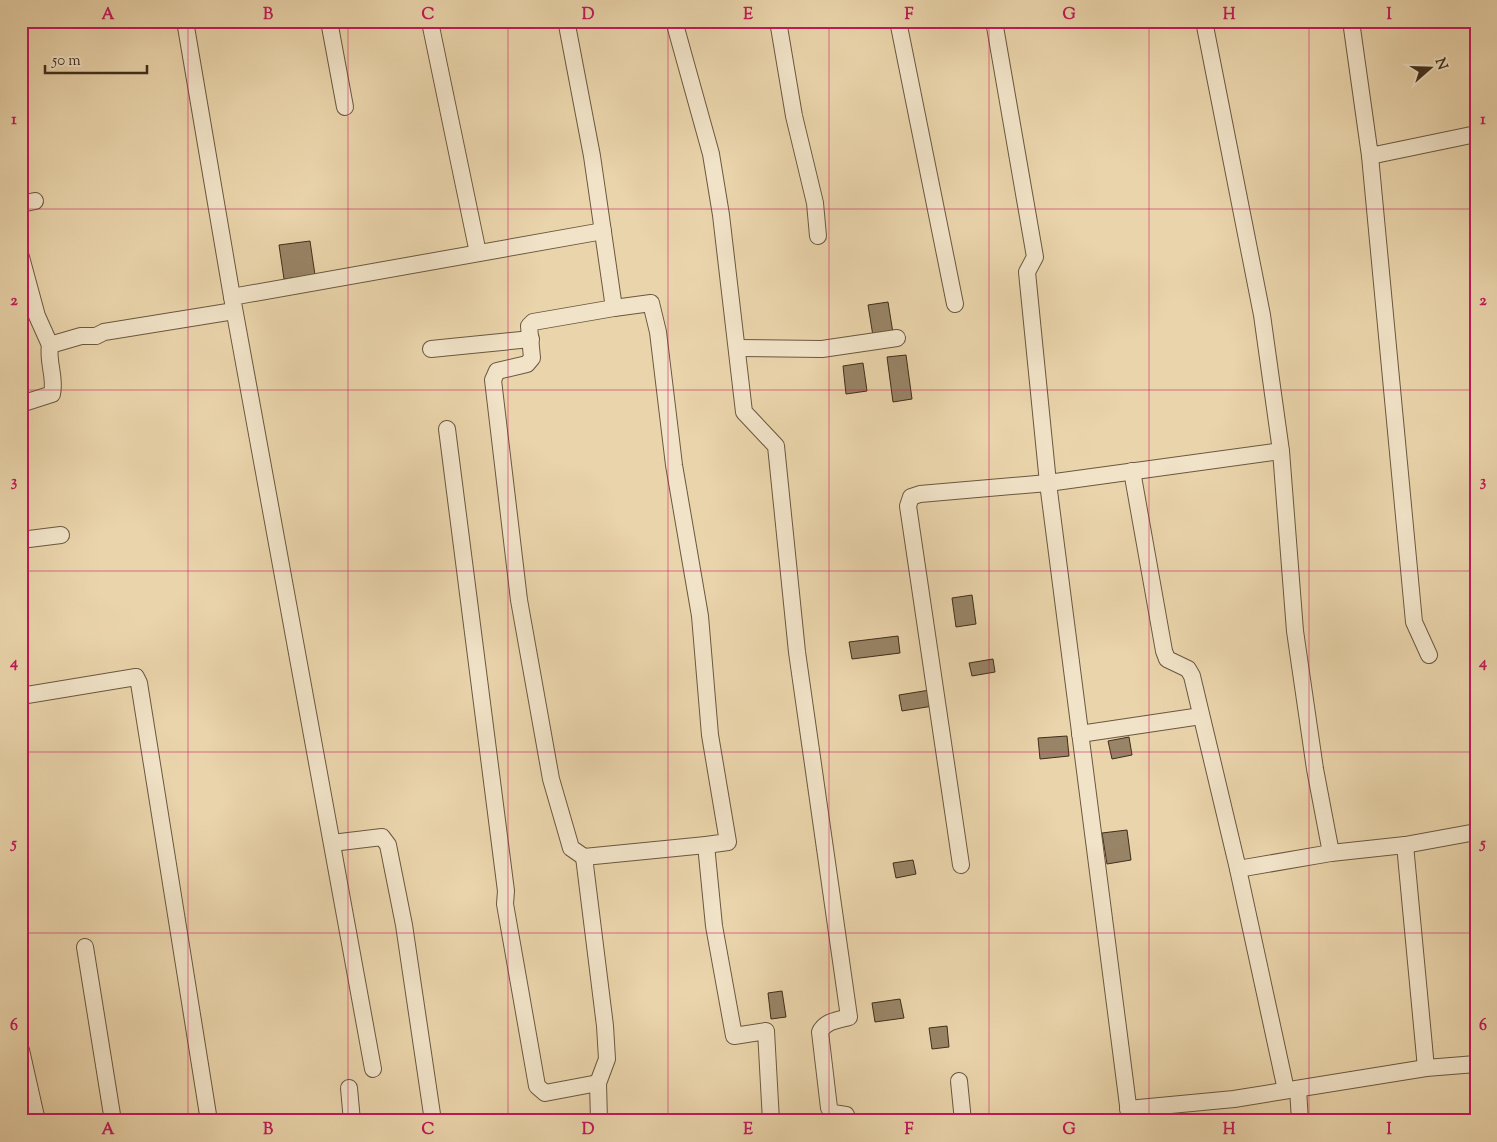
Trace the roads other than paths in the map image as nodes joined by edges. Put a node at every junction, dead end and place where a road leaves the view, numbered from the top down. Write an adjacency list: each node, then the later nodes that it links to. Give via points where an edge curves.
1 (185, 21): 18 (street)
2 (329, 21): 11 (street)
3 (563, 21): 14 (street, via 567,25)
4 (674, 21): 24 (street, via 711,154)
5 (778, 21): 15 (street, via 794,116 815,204)
6 (898, 21): 19 (street)
7 (994, 21): 30 (street, via 1035,256 1027,272)
8 (1204, 21): 28 (street, via 1262,315)
9 (1351, 21): 13 (street)
10 (430, 22): 16 (street)
11 (345, 106)
12 (1476, 134): 13 (street)
13 (1370, 156): 33 (street, via 1414,622)
14 (603, 231): 16 (street); 20 (street)
15 (818, 236)
16 (478, 253): 18 (street)
17 (21, 257): 23 (street, via 37,316)
18 (233, 304): 23 (street); 38 (street)
19 (955, 304)
20 (614, 308): 22 (street, via 533,322 529,326); 39 (street, via 652,303 658,332 674,464 700,616 710,734 728,842)
21 (897, 338): 24 (street, via 822,349)
22 (531, 339): 25 (street); 42 (street, via 530,361 497,371 493,380 519,600 551,779 571,848)
23 (50, 345): 26 (street, via 52,394)
24 (737, 348): 62 (street, via 744,412 776,446 798,662 849,1017 823,1026 820,1032 830,1108 833,1113 846,1115)
25 (430, 349)
26 (21, 404)
27 (447, 429): 51 (street, via 506,891 505,904 537,1086 545,1093)
28 (1281, 451): 29 (street); 41 (street, via 1295,631)
29 (1132, 472): 30 (street); 35 (street, via 1164,651 1167,659 1188,669 1192,676)
30 (1048, 482): 36 (street); 43 (street, via 920,494 911,497 908,506)
31 (61, 535): 32 (street)
32 (21, 540)
33 (1428, 655)
34 (21, 696): 57 (street, via 136,677 139,683)
35 (1201, 716): 36 (street); 44 (street)
36 (1080, 734): 54 (street)
37 (1476, 832): 40 (street)
38 (332, 843): 49 (street); 59 (street, via 382,837 388,845)
39 (706, 845): 42 (street); 61 (street, via 714,926 734,1036 766,1031)
40 (1405, 845): 41 (street); 48 (street)
41 (1331, 853): 44 (street)
42 (584, 857): 51 (street, via 605,1026 607,1059)
43 (961, 865)
44 (1238, 869): 53 (street)
45 (84, 948): 56 (street)
46 (21, 1050): 55 (street)
47 (1476, 1064): 48 (street)
48 (1426, 1068): 53 (street)
49 (373, 1069)
50 (959, 1081): 63 (street)
51 (598, 1083): 60 (street)
52 (349, 1088): 58 (street)
53 (1292, 1090): 54 (street); 64 (street)
54 (1129, 1115)
55 (37, 1121)
56 (114, 1121)
57 (209, 1121)
58 (352, 1121)
59 (433, 1121)
60 (599, 1121)
61 (771, 1121)
62 (849, 1121)
63 (964, 1121)
64 (1300, 1121)

